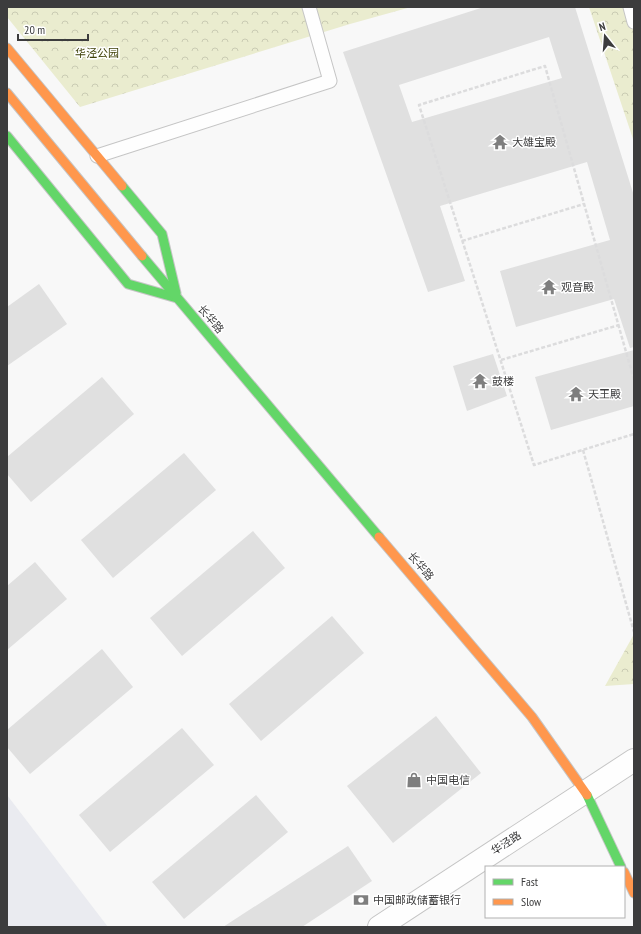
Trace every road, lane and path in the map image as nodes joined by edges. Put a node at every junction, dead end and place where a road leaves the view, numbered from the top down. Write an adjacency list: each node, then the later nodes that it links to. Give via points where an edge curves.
1 (309, 7): 7 (lane, via 330,81)
2 (630, 7): 3 (lane)
3 (634, 22)
4 (7, 48): 7 (street, 长华路)
5 (7, 93): 10 (street, 长华路)
6 (7, 136): 10 (street, via 128,284)
7 (97, 156): 10 (street, 长华路, via 162,234)
8 (584, 204): 9 (path); 9 (path, via 545,66 538,68 419,105); 11 (path)
9 (462, 241): 12 (path)
10 (177, 298): 18 (street, 长华路, via 532,717)
11 (619, 325): 12 (path); 13 (path)
12 (501, 360): 15 (path, via 534,465)
13 (634, 380)
14 (634, 434): 15 (path)
15 (583, 450): 16 (path)
16 (634, 632)
17 (634, 760): 18 (street, 华泾路)
18 (585, 792): 19 (street, 长华路); 22 (street, 华泾路)
19 (622, 866)
20 (625, 874): 21 (street)
21 (634, 893)
22 (379, 927)

